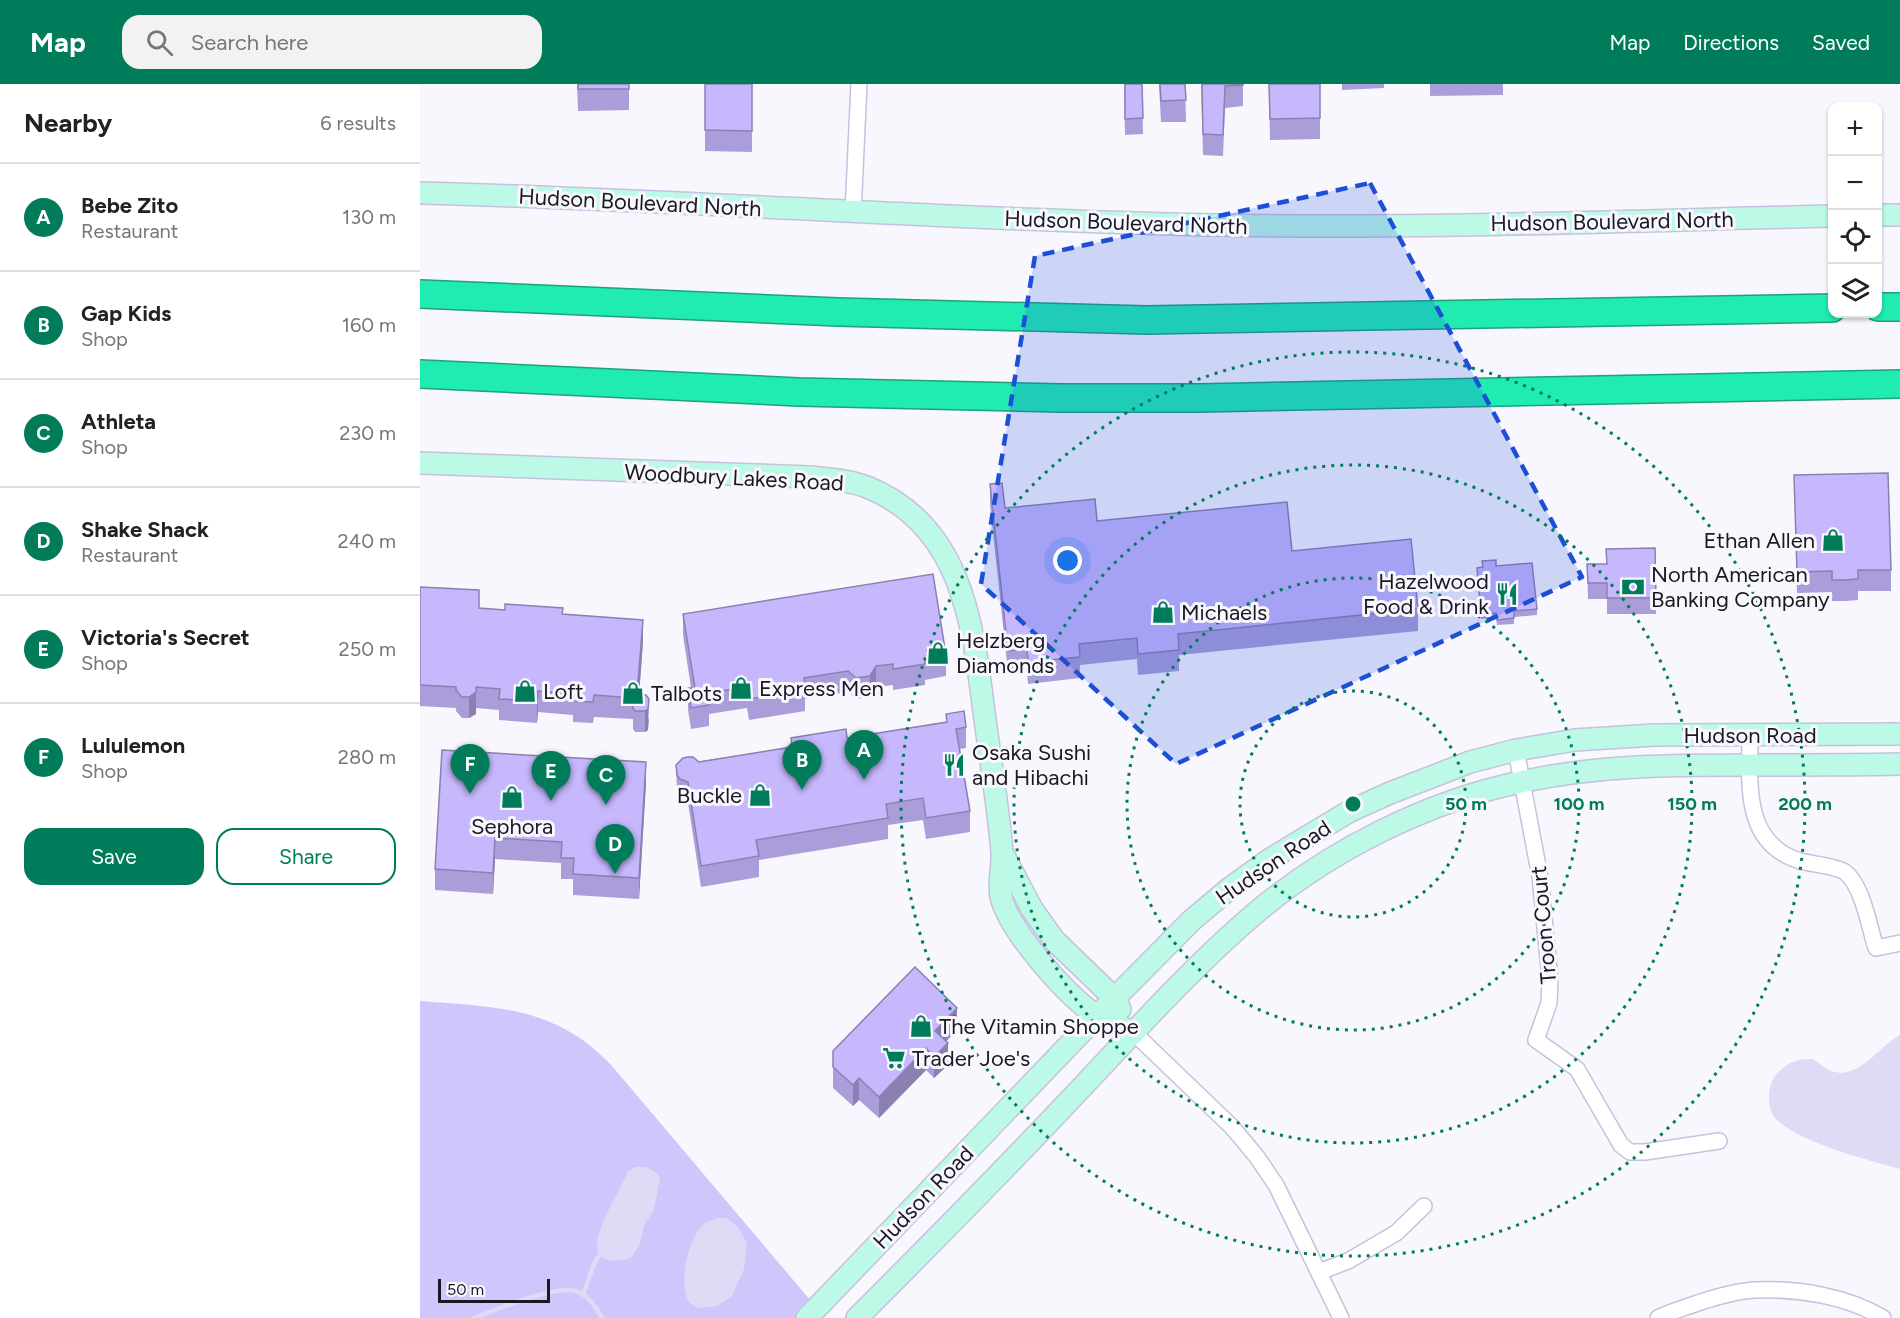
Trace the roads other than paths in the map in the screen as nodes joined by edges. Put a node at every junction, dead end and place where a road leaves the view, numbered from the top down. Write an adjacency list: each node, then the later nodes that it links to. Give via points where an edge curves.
1 (859, 84): 3 (street)
2 (420, 193): 3 (street, Hudson Boulevard North)
3 (853, 213): 6 (street, Hudson Boulevard North, via 1351,227)
4 (1882, 215): 5 (street)
5 (1900, 215)
6 (1828, 216)
7 (420, 294): 10 (highway, via 838,312 1147,320)
8 (1882, 307): 9 (highway)
9 (1900, 307)
10 (1828, 308)
11 (420, 374): 12 (highway, via 799,392 1060,398)
12 (1900, 384)
13 (420, 463): 20 (street, Woodbury Lakes Road, via 810,477 867,487 889,498 932,537 959,583 970,622)
14 (1900, 734): 15 (street, Hudson Road)
15 (1750, 735): 16 (street, Hudson Road, via 1618,736); 18 (street)
16 (1516, 750): 19 (street, Troon Court); 22 (street, Hudson Road, via 1470,762 1390,793 1310,833 1230,888)
17 (1900, 764): 18 (street, Hudson Road)
18 (1750, 765): 19 (street, Hudson Road, via 1622,766); 21 (street, via 1753,816 1762,835 1797,860 1844,871 1858,888 1876,948)
19 (1522, 781): 24 (street, Hudson Road, via 1401,822 1326,863 1254,915); 25 (street, Troon Court, via 1540,877 1550,980 1549,1003 1536,1040 1577,1069 1621,1145 1630,1152)
20 (1002, 854): 22 (street, via 1054,940); 23 (street, Woodbury Lakes Road, via 1001,896 1013,924 1033,954)
21 (1900, 943)
22 (1114, 998): 23 (street, Hudson Road); 24 (street)
23 (1097, 1016): 24 (street, Woodbury Lakes Road); 28 (street, Hudson Road)
24 (1134, 1033): 27 (street, via 1257,1157 1276,1185); 29 (street, Hudson Road)
25 (1719, 1141)
26 (1424, 1206): 27 (street, via 1396,1233 1348,1261)
27 (1319, 1272): 30 (street)
28 (807, 1318)
29 (857, 1318)
30 (1341, 1318)
31 (1658, 1318): 32 (street, via 1716,1297 1754,1290 1794,1291 1832,1298)
32 (1883, 1318)

